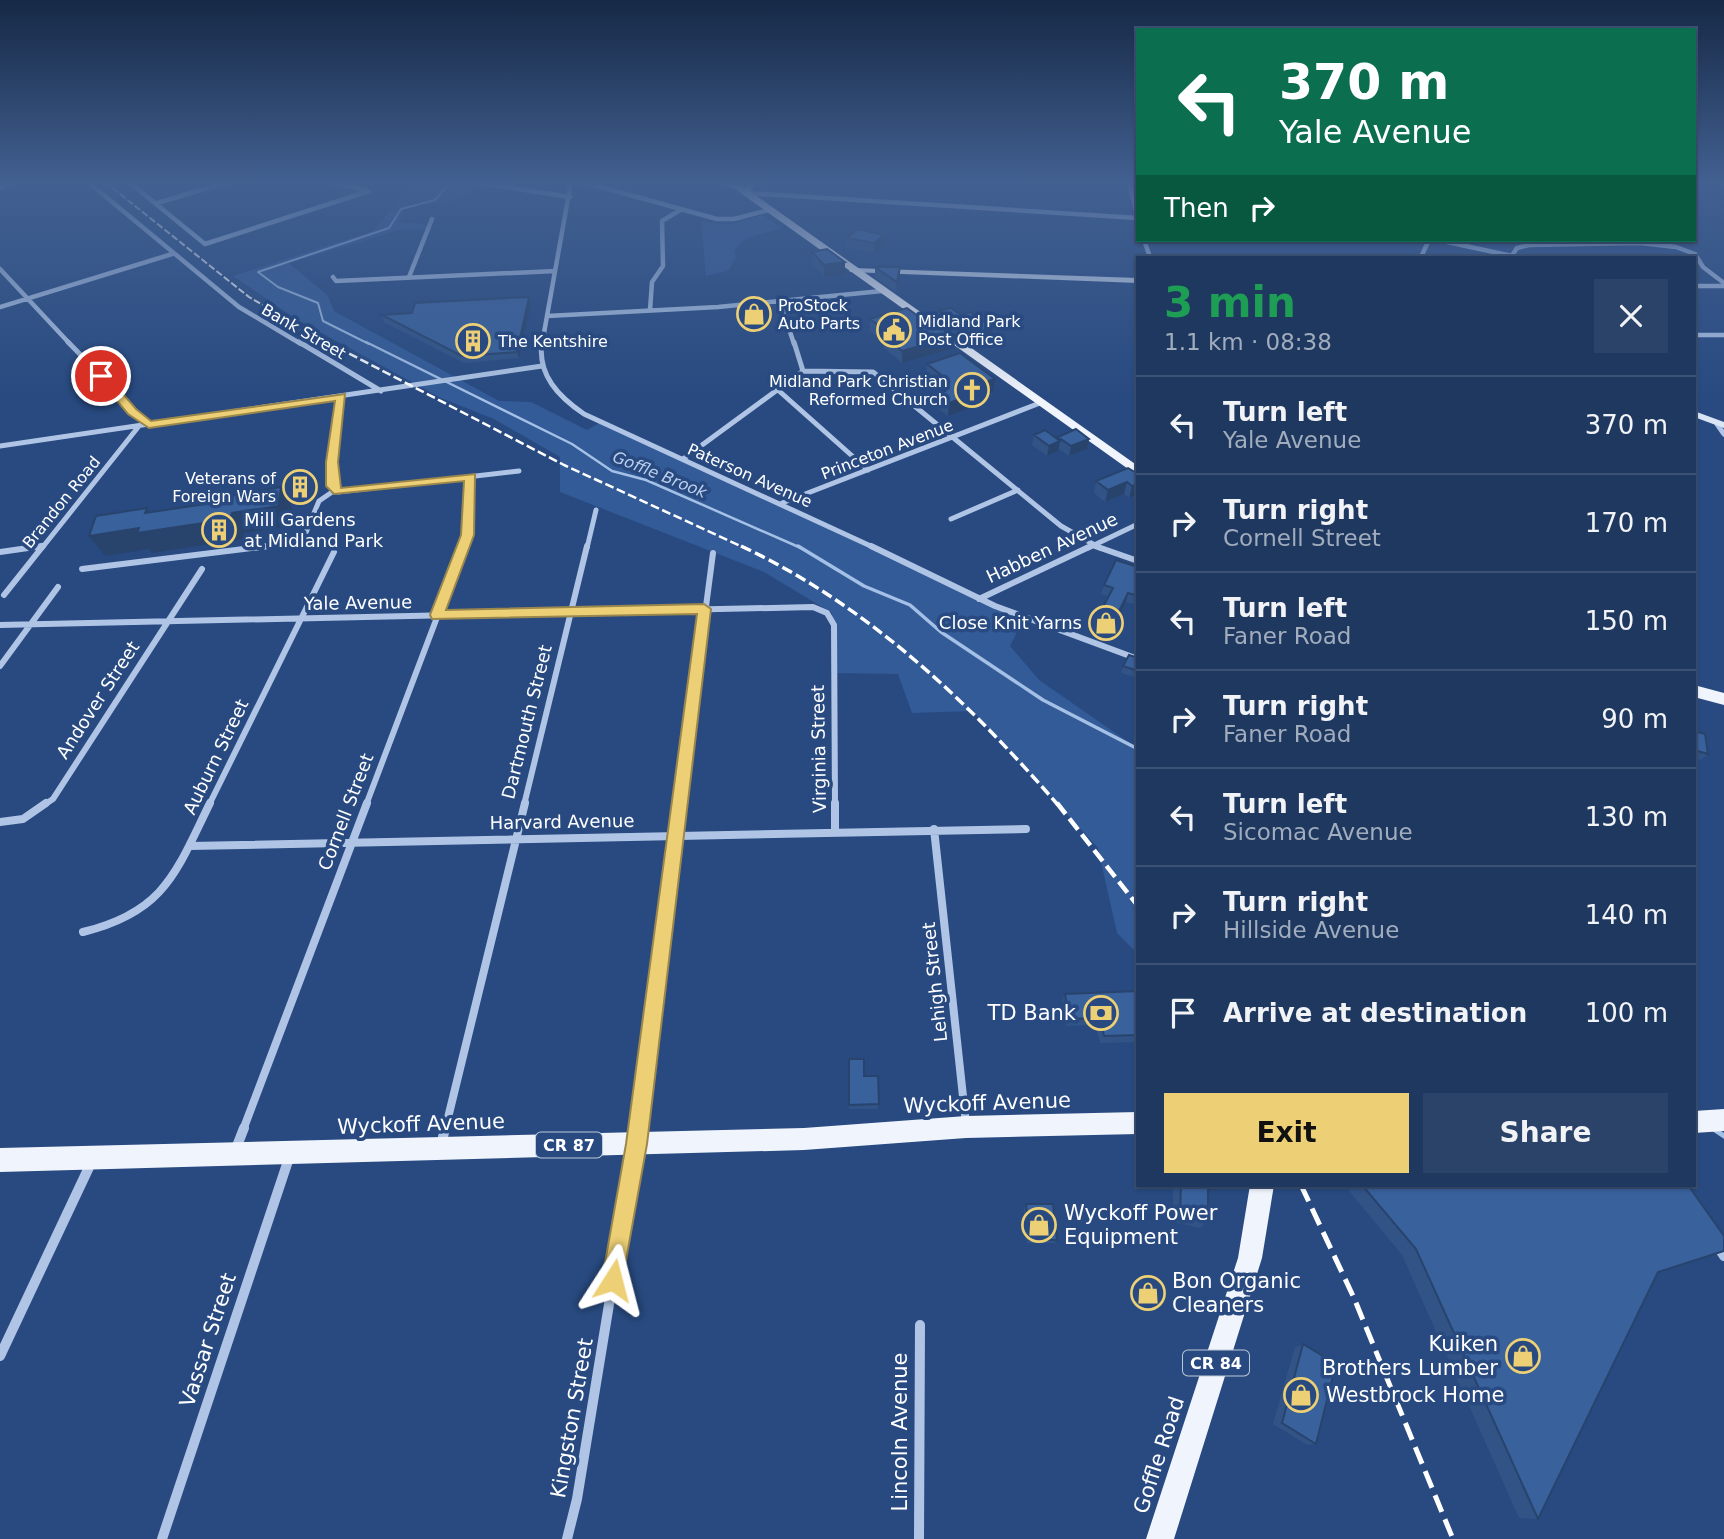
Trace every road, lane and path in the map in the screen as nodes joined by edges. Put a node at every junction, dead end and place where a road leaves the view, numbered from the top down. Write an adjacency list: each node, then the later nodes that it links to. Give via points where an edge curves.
1 (172, 254): 16 (street); 26 (street, Bank Street, via 261,321)
2 (418, 254): 10 (street)
3 (558, 254): 9 (street)
4 (663, 254): 19 (street, via 663,267 652,282)
5 (830, 254): 8 (main road)
6 (1694, 254): 13 (street)
7 (0, 269): 16 (street)
8 (853, 270): 12 (street); 15 (main road)
9 (555, 271): 10 (street); 20 (street)
10 (409, 277): 11 (street)
11 (333, 278)
12 (1136, 281)
13 (1724, 284): 14 (street)
14 (1696, 286)
15 (882, 291): 17 (street); 28 (main road)
16 (28, 298): 18 (street); 30 (street)
17 (780, 301): 19 (street); 24 (street)
18 (0, 307)
19 (650, 310): 20 (street)
20 (547, 316): 23 (street)
21 (1696, 335): 22 (street)
22 (1724, 335)
23 (542, 366): 26 (street); 36 (street, Paterson Avenue, via 558,395 579,412)
24 (803, 371): 25 (street); 34 (street, via 873,372)
25 (778, 390): 36 (street); 37 (street)
26 (382, 391): 27 (street)
27 (341, 397): 30 (street); 41 (street, via 332,462)
28 (1040, 403): 34 (street, Princeton Avenue); 39 (main road)
29 (1696, 415): 31 (street)
30 (149, 425): 32 (street)
31 (1721, 425): 33 (street)
32 (140, 426): 35 (street); 48 (street, Brandon Road)
33 (1724, 434)
34 (954, 436): 37 (street, Princeton Avenue); 42 (street)
35 (0, 446)
36 (682, 459): 43 (street, Paterson Avenue)
37 (868, 470): 43 (street, Princeton Avenue)
38 (519, 471): 40 (street)
39 (1136, 471)
40 (471, 477): 41 (street); 60 (street, Cornell Street, via 468,535)
41 (335, 490): 53 (street, via 314,505 302,542)
42 (1018, 490): 45 (street); 47 (street, via 1060,526)
43 (782, 503): 57 (street, Paterson Avenue)
44 (596, 510): 59 (street, Dartmouth Street)
45 (951, 519)
46 (1136, 525): 47 (street, Habben Avenue)
47 (1092, 545): 52 (street); 57 (street, Habben Avenue)
48 (43, 546): 49 (street); 56 (street, Brandon Road)
49 (0, 552)
50 (334, 552): 61 (street, Auburn Street)
51 (712, 553): 58 (street, Kingston Street)
52 (1136, 560)
53 (82, 569)
54 (202, 569): 62 (street, Andover Street)
55 (58, 587): 64 (street)
56 (4, 595)
57 (979, 599): 65 (street, Paterson Avenue)
58 (704, 609): 59 (street, Yale Avenue); 67 (street, Yale Avenue, via 821,609 834,625); 74 (street, Kingston Street)
59 (570, 612): 60 (street, Yale Avenue); 75 (street, Dartmouth Street)
60 (437, 615): 61 (street, Yale Avenue); 76 (street, Cornell Street)
61 (301, 619): 62 (street, Yale Avenue); 77 (street, Auburn Street)
62 (167, 622): 64 (street, Yale Avenue); 70 (street, Andover Street, via 52,799 23,819)
63 (0, 625): 64 (street, Yale Avenue)
64 (30, 625): 66 (street)
65 (1136, 658)
66 (0, 666)
67 (833, 667): 72 (street, Virginia Street)
68 (1696, 692): 69 (main road)
69 (1724, 699)
70 (0, 822)
71 (1026, 829): 73 (street, Harvard Avenue)
72 (835, 831): 73 (street, Harvard Avenue); 74 (street, Harvard Avenue)
73 (934, 832): 82 (street, Lehigh Street)
74 (676, 835): 75 (street, Harvard Avenue); 83 (street, Kingston Street)
75 (515, 838): 76 (street, Harvard Avenue); 84 (street, Dartmouth Street)
76 (352, 842): 77 (street, Harvard Avenue); 86 (street, Cornell Street)
77 (190, 846): 78 (street, Auburn Street, via 173,878 150,902 121,921)
78 (83, 932)
79 (1722, 1121): 81 (main road)
80 (1136, 1122): 82 (main road, Wyckoff Avenue / CR 87)
81 (1696, 1122)
82 (966, 1127): 83 (main road, Wyckoff Avenue / CR 87, via 804,1139)
83 (636, 1144): 84 (main road, Wyckoff Avenue / CR 87); 95 (street, Kingston Street)
84 (441, 1147): 85 (main road, Wyckoff Avenue / CR 87)
85 (290, 1153): 86 (main road, Wyckoff Avenue / CR 87); 94 (street, Vassar Street)
86 (233, 1154): 87 (main road, Wyckoff Avenue / CR 87)
87 (94, 1157): 88 (main road, Wyckoff Avenue / CR 87); 93 (street)
88 (0, 1160)
89 (1262, 1187): 97 (main road, Goffle Road / CR 84, via 1250,1258)
90 (1711, 1237): 91 (street)
91 (1724, 1256)
92 (920, 1325): 96 (street, Lincoln Avenue)
93 (0, 1356)
94 (162, 1539)
95 (567, 1539)
96 (919, 1539)
97 (1160, 1539)

